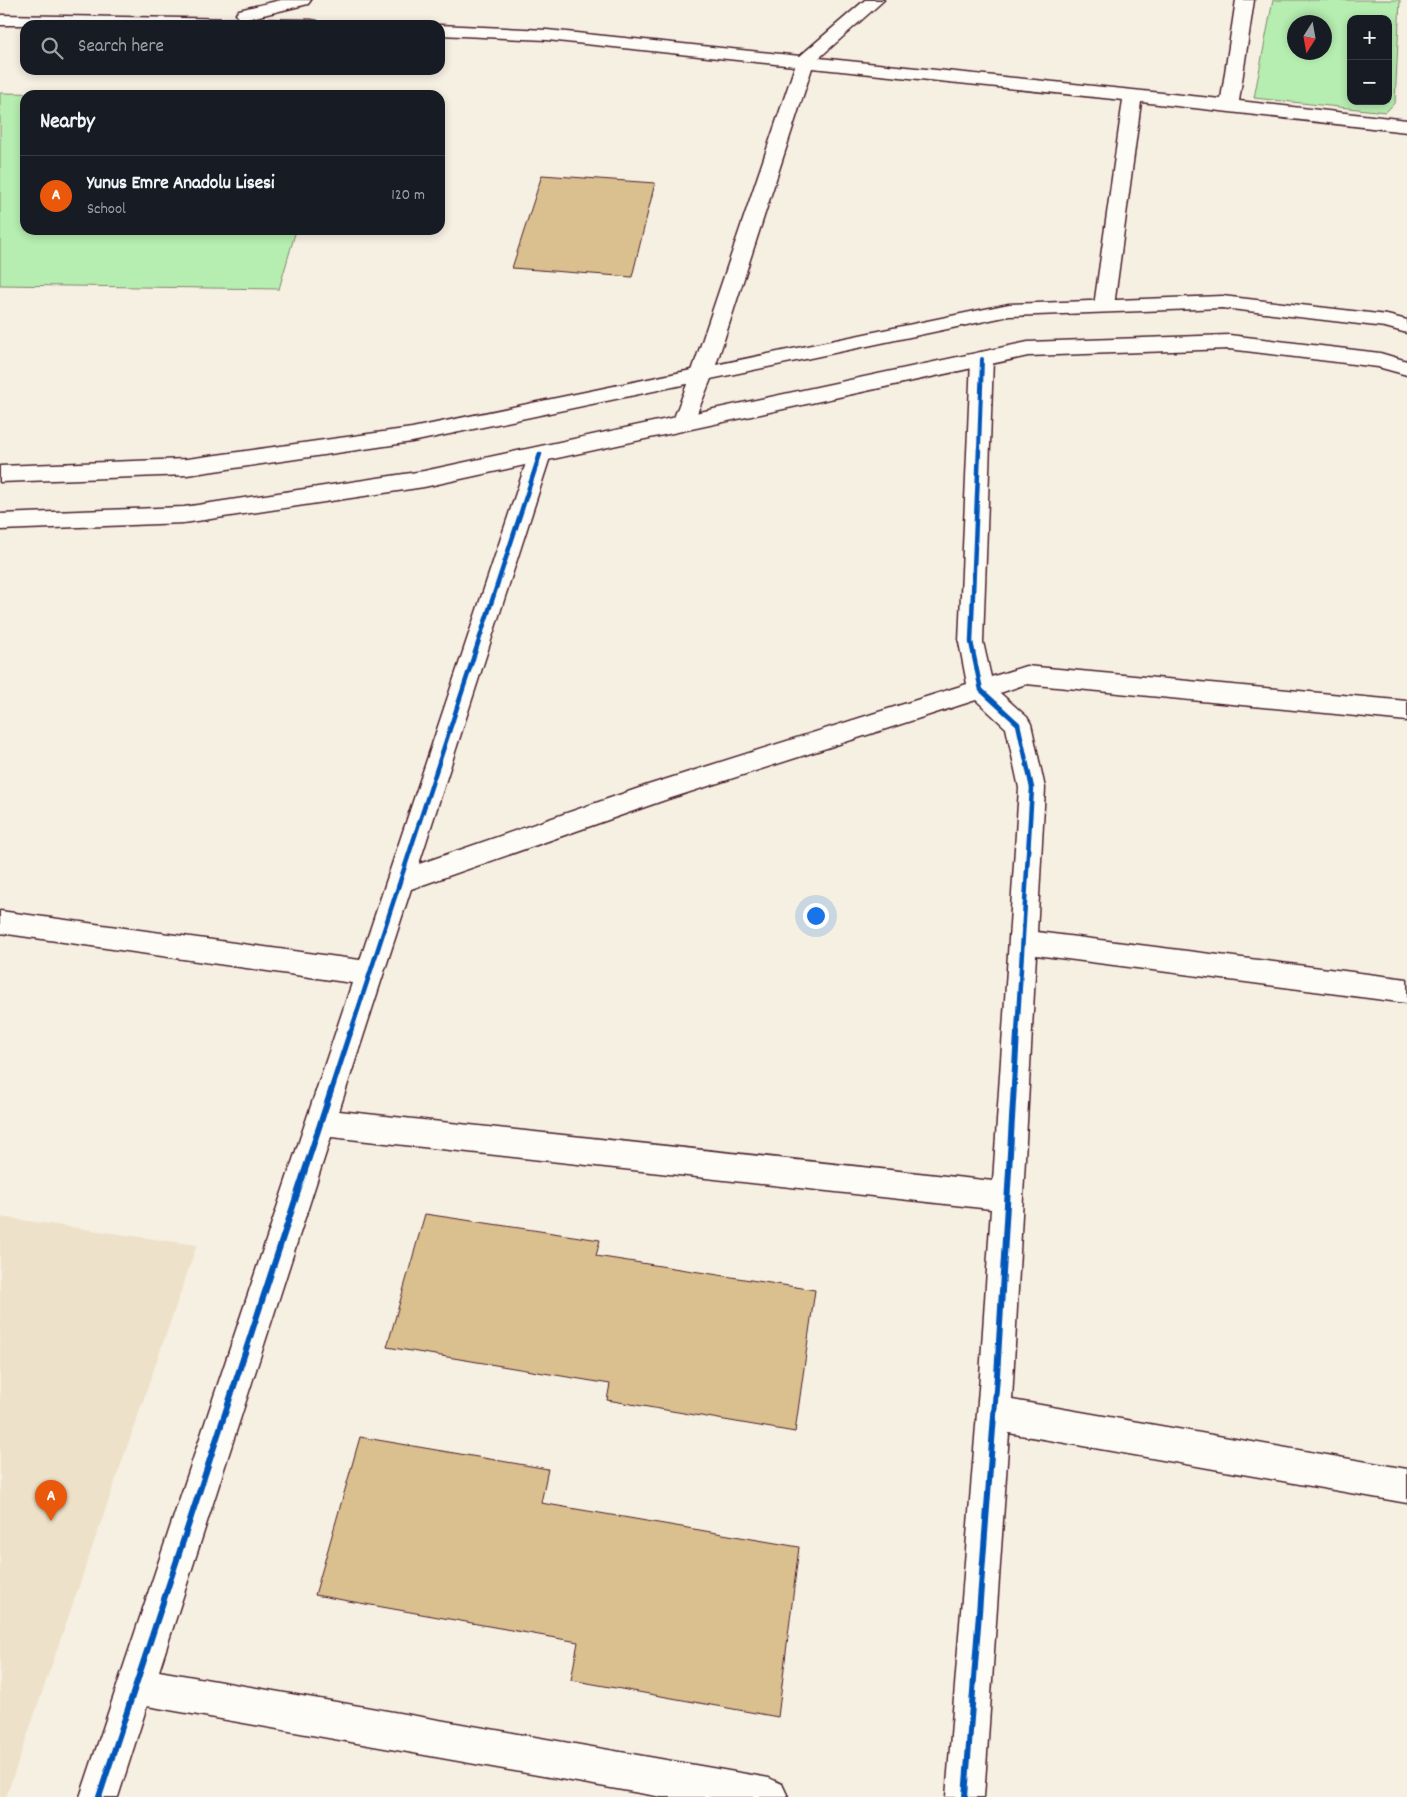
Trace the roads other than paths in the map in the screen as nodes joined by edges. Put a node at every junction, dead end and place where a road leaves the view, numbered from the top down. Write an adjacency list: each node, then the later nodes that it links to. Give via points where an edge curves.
1 (302, 0): 6 (street)
2 (875, 0): 8 (street)
3 (1245, 0): 10 (street)
4 (0, 20): 5 (street)
5 (20, 20)
6 (219, 20)
7 (445, 30): 8 (street, via 547,35)
8 (805, 61): 9 (street); 16 (street)
9 (1133, 95): 10 (street); 12 (street)
10 (1229, 105): 11 (street)
11 (1407, 126)
12 (1104, 306): 13 (street, via 1222,302 1387,321); 16 (street, via 1009,310)
13 (1407, 327)
14 (982, 359): 15 (street, via 1028,349 1229,342 1380,360); 17 (street); 21 (street, via 971,642)
15 (1407, 368)
16 (702, 374): 17 (street); 19 (street, via 412,435 197,466)
17 (684, 423): 18 (street)
18 (540, 454): 20 (street, via 424,479 184,515); 23 (street)
19 (0, 474)
20 (0, 522)
21 (982, 690): 22 (street, via 1026,675); 23 (street, via 656,792); 25 (street, via 1018,724 1032,788)
22 (1407, 710)
23 (399, 882): 26 (street)
24 (0, 922): 26 (street)
25 (1023, 942): 27 (street); 29 (street)
26 (370, 973): 28 (street)
27 (1407, 990)
28 (320, 1122): 29 (street); 32 (street)
29 (1008, 1197): 30 (street)
30 (994, 1414): 31 (street); 35 (street)
31 (1407, 1486)
32 (135, 1685): 33 (street); 34 (street)
33 (99, 1797)
34 (768, 1797)
35 (965, 1797)

